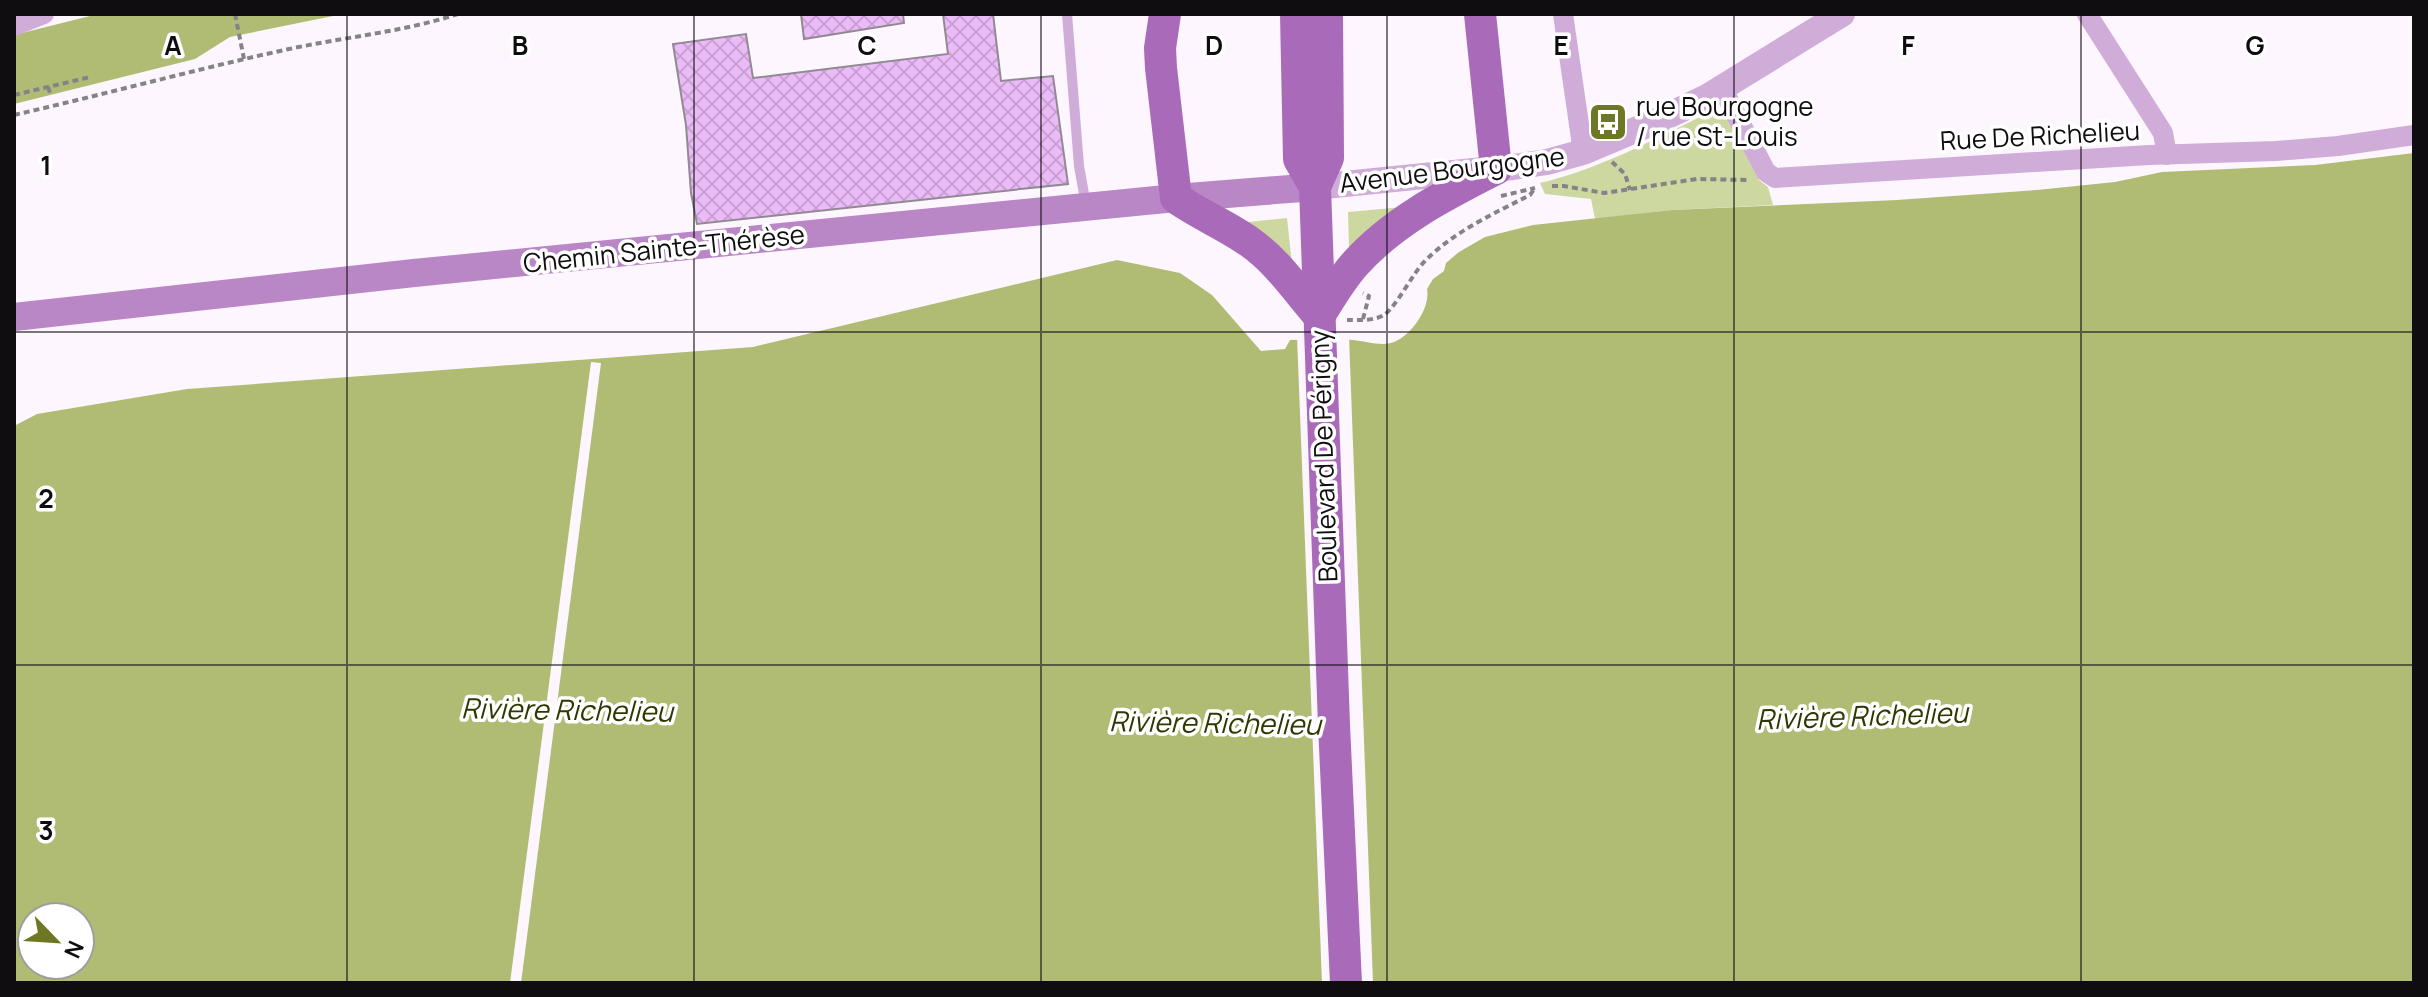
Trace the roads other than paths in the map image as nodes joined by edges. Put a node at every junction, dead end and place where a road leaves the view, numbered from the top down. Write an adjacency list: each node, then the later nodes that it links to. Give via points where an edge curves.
1 (44, 14): 10 (street)
2 (1067, 14): 18 (lane)
3 (1165, 14): 17 (main road, via 1161,68)
4 (1296, 14): 16 (main road, Boulevard De Périgny, via 1299,159)
5 (1327, 14): 16 (main road, Boulevard De Périgny, via 1328,158)
6 (1480, 14): 15 (main road)
7 (1563, 14): 13 (street)
8 (1842, 14): 11 (street, Avenue Bourgogne)
9 (2087, 14): 14 (street, via 2163,133)
10 (14, 26)
11 (1722, 88): 13 (street, Avenue Bourgogne); 14 (street, Rue De Richelieu, via 1766,172 1775,178)
12 (2414, 135): 14 (street, Rue De Richelieu, via 2310,149)
13 (1583, 152): 15 (street, Avenue Bourgogne)
14 (2167, 155)
15 (1499, 182): 16 (street, Avenue Bourgogne); 20 (main road, via 1429,204 1391,231 1355,264)
16 (1315, 187): 17 (main road, Chemin Sainte-Thérèse); 20 (main road, Boulevard De Périgny)
17 (1176, 198): 18 (main road, Chemin Sainte-Thérèse); 20 (main road, via 1253,244)
18 (1086, 207): 19 (main road, Chemin Sainte-Thérèse)
19 (14, 317)
20 (1327, 319): 21 (main road, Boulevard De Périgny, via 1334,725)
21 (1346, 983)

